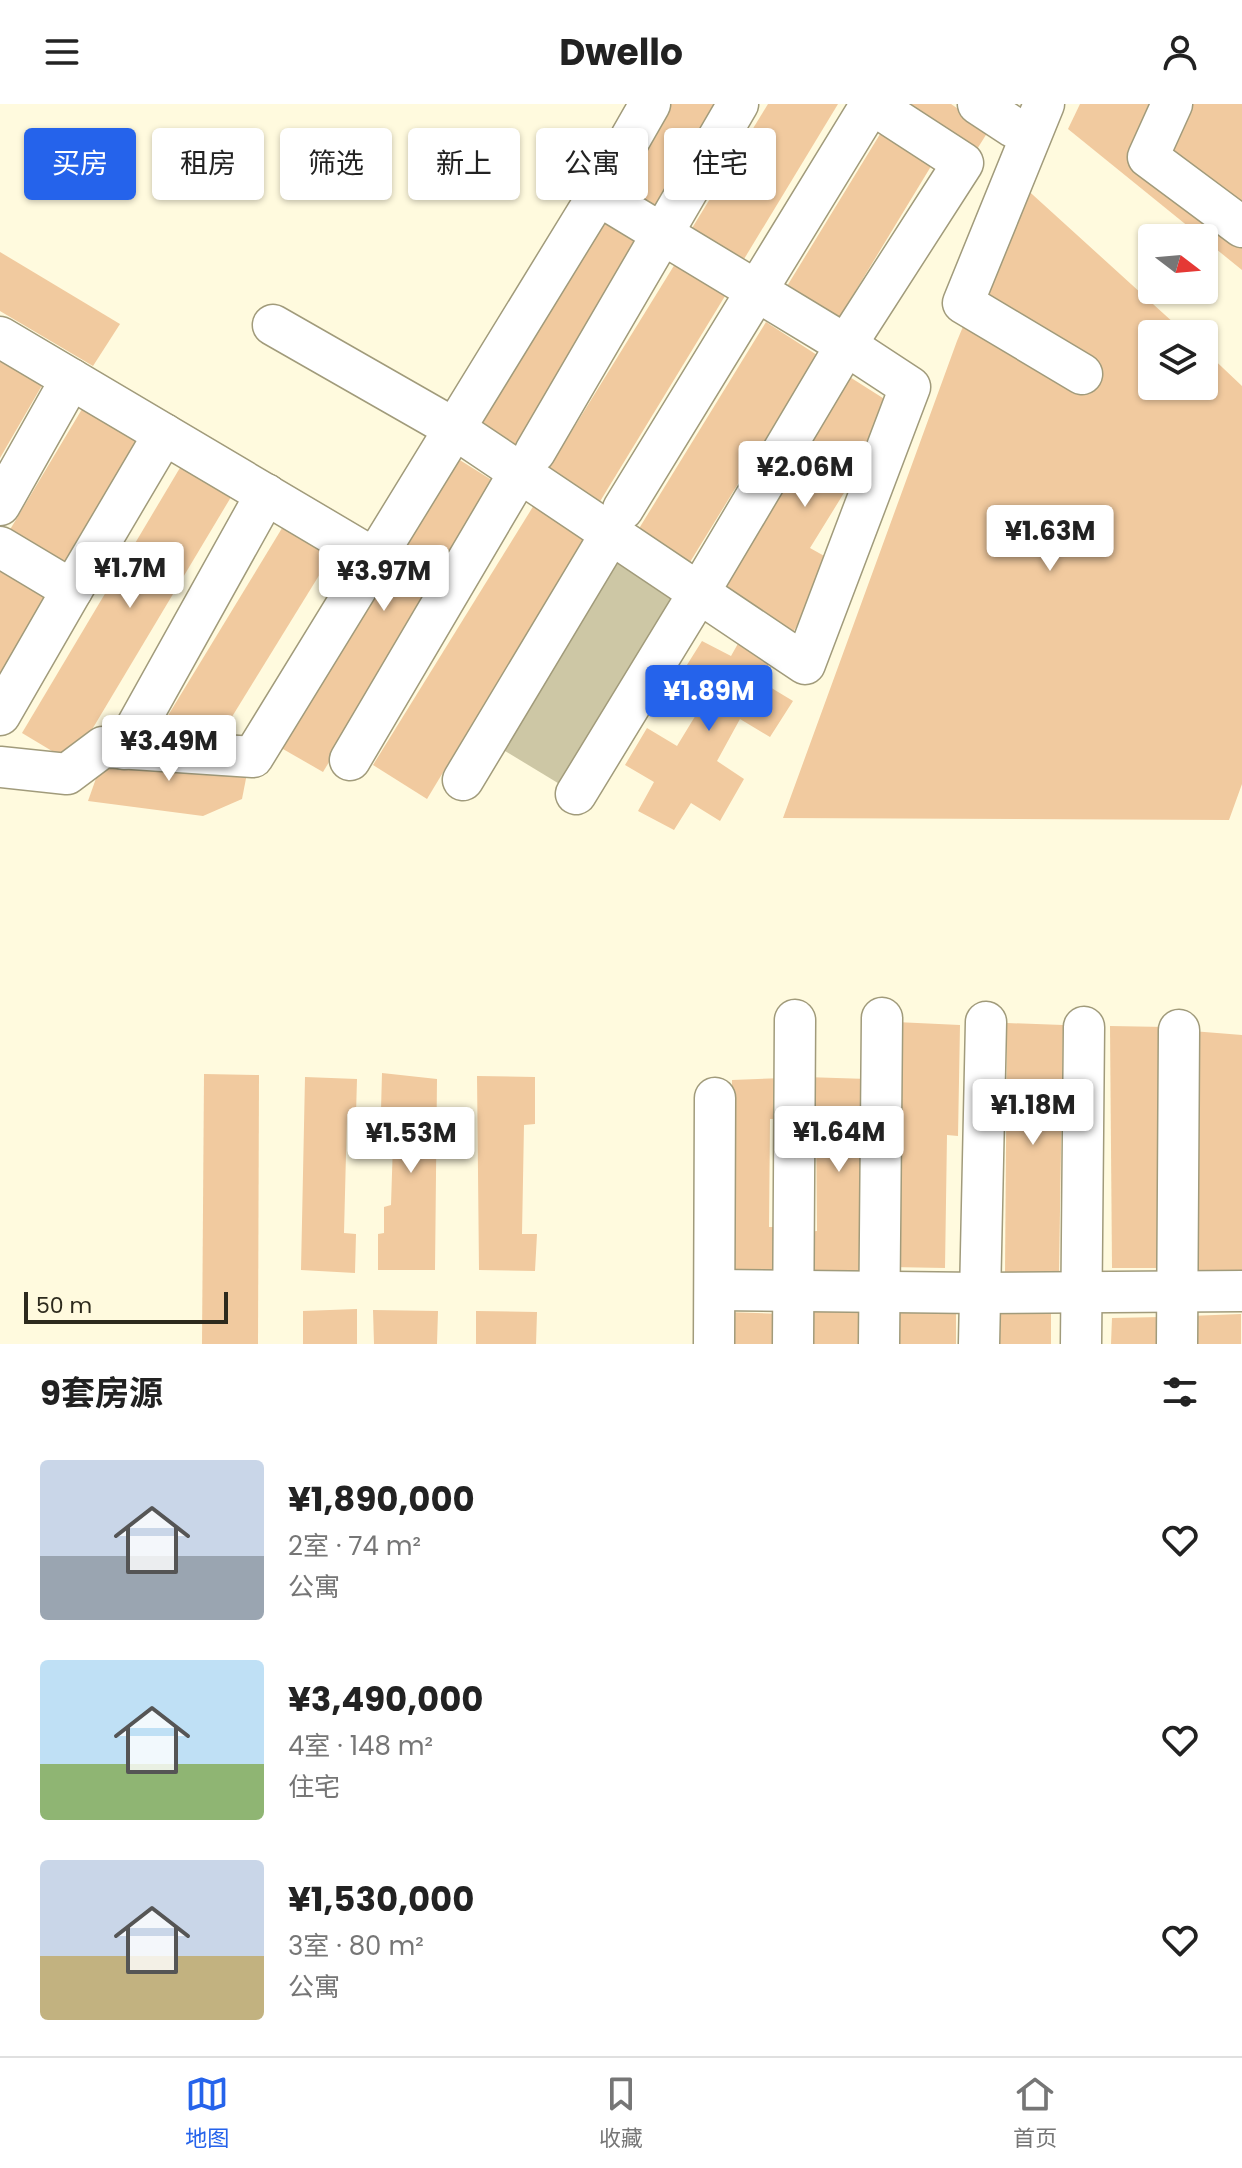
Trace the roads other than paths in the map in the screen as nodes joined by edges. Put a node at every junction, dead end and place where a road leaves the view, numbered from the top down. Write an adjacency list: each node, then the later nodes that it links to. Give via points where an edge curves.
1 (650, 104): 7 (street)
2 (738, 104): 11 (street)
3 (872, 104): 12 (street); 15 (street, via 963,163)
4 (978, 104): 6 (street)
5 (1172, 104): 10 (street, via 1148,157)
6 (1028, 115): 16 (street, via 963,303)
7 (636, 128)
8 (595, 200): 18 (street)
9 (606, 200): 11 (street)
10 (1242, 227)
11 (662, 234): 12 (street); 20 (street)
12 (755, 291): 15 (street); 23 (street)
13 (273, 325): 18 (street)
14 (0, 337): 17 (street)
15 (846, 345): 27 (street); 27 (street, via 910,387 805,664)
16 (1082, 374)
17 (71, 379): 19 (street); 22 (street)
18 (455, 429): 20 (street); 25 (street)
19 (164, 434): 21 (street); 26 (street)
20 (527, 462): 23 (street); 30 (street)
21 (266, 494): 25 (street); 29 (street)
22 (0, 505)
23 (616, 522): 27 (street); 32 (street)
24 (0, 547): 26 (street)
25 (375, 559): 29 (street, via 253,757)
26 (72, 590): 28 (street)
27 (698, 594): 33 (street)
28 (0, 715)
29 (124, 749): 31 (street, via 103,747 67,774)
30 (350, 760)
31 (0, 767)
32 (463, 780)
33 (576, 794)
34 (882, 1018): 44 (street)
35 (795, 1020): 41 (street)
36 (986, 1022): 46 (street)
37 (1084, 1027): 45 (street)
38 (1179, 1030): 42 (street)
39 (715, 1098): 40 (street)
40 (716, 1290): 41 (street); 47 (street)
41 (794, 1291): 44 (street); 48 (street)
42 (1178, 1291): 43 (street); 45 (street); 52 (street)
43 (1242, 1291)
44 (880, 1292): 46 (street); 49 (street)
45 (1081, 1292): 46 (street); 51 (street)
46 (980, 1293): 50 (street)
47 (714, 1344)
48 (793, 1344)
49 (879, 1344)
50 (979, 1344)
51 (1081, 1344)
52 (1177, 1344)

